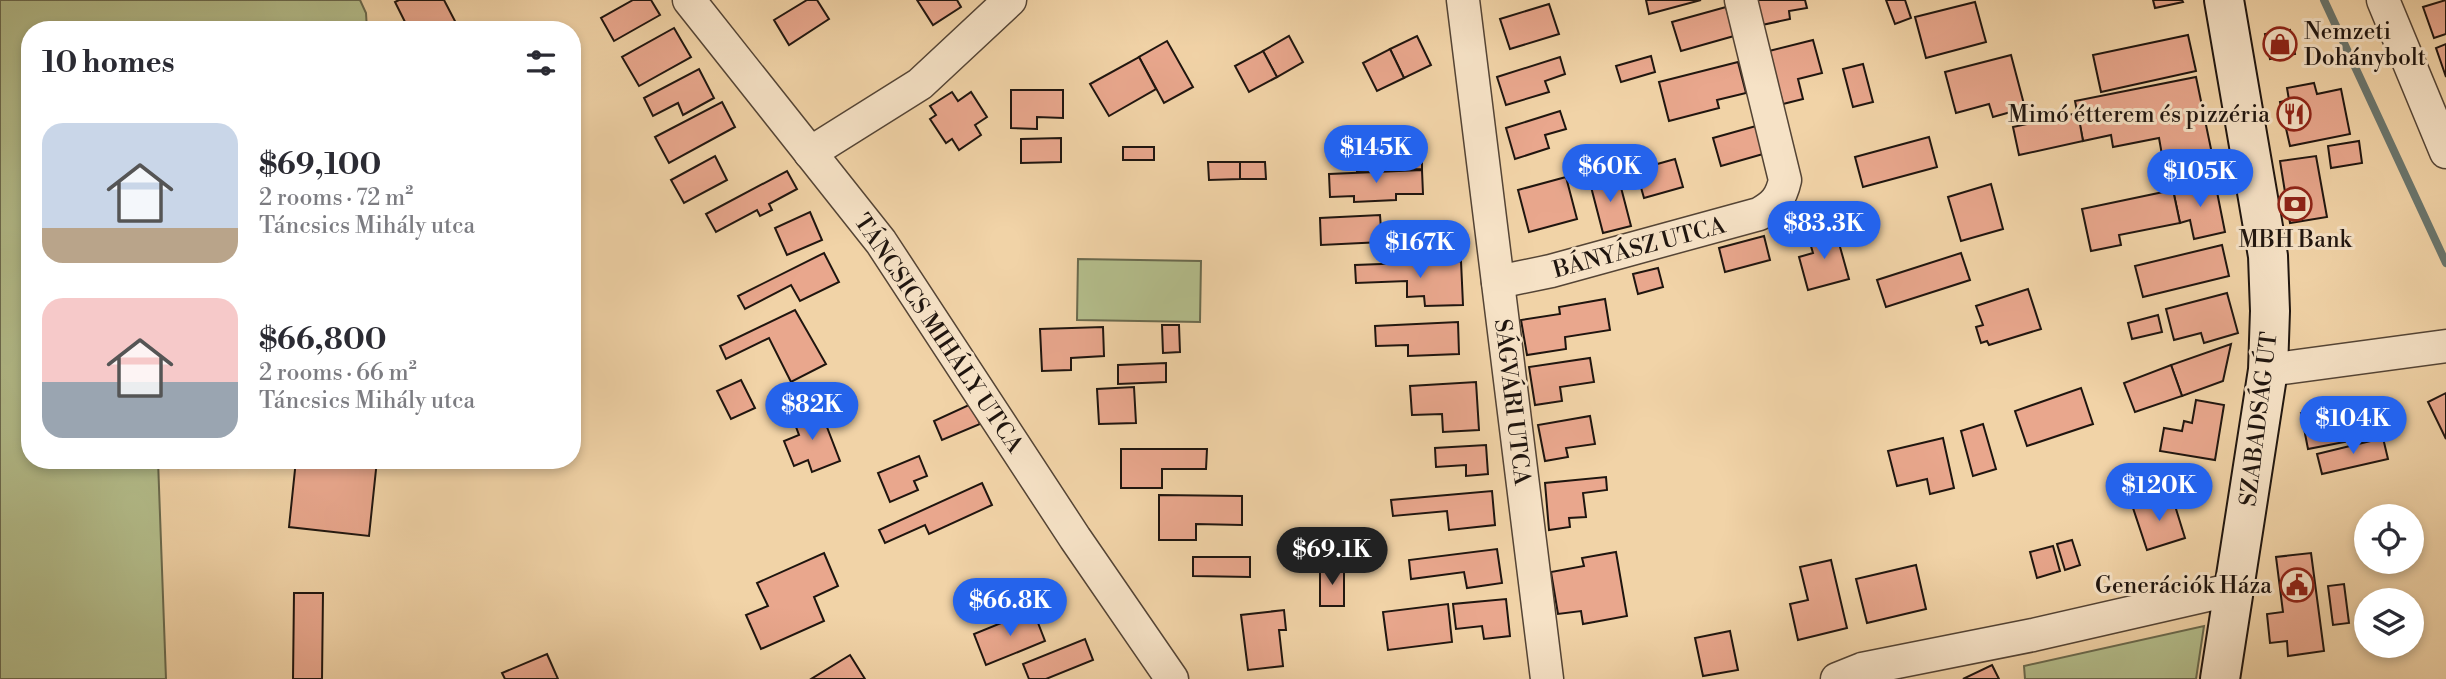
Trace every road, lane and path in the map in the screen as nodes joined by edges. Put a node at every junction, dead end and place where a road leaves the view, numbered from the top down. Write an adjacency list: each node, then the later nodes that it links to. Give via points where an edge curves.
1 (689, 0): 8 (street, TÁNCSICS MIHÁLY UTCA)
2 (1010, 0): 8 (street, via 920,84)
3 (1463, 0): 9 (street, SÁGVÁRI UTCA)
4 (1741, 0): 9 (street, BÁNYÁSZ UTCA, via 1785,180 1782,195 1773,206 1759,214)
5 (2224, 0): 11 (main road, SZABADSÁG ÚT, via 2268,256)
6 (2383, 0): 7 (street)
7 (2446, 152)
8 (810, 153): 13 (street, TÁNCSICS MIHÁLY UTCA, via 881,242)
9 (1498, 282): 14 (street, SÁGVÁRI UTCA)
10 (2446, 346): 11 (street)
11 (2269, 370): 12 (main road, SZABADSÁG ÚT)
12 (2234, 589): 15 (street, via 1862,669); 16 (main road, SZABADSÁG ÚT)
13 (1172, 679)
14 (1547, 679)
15 (1837, 679)
16 (2220, 679)

